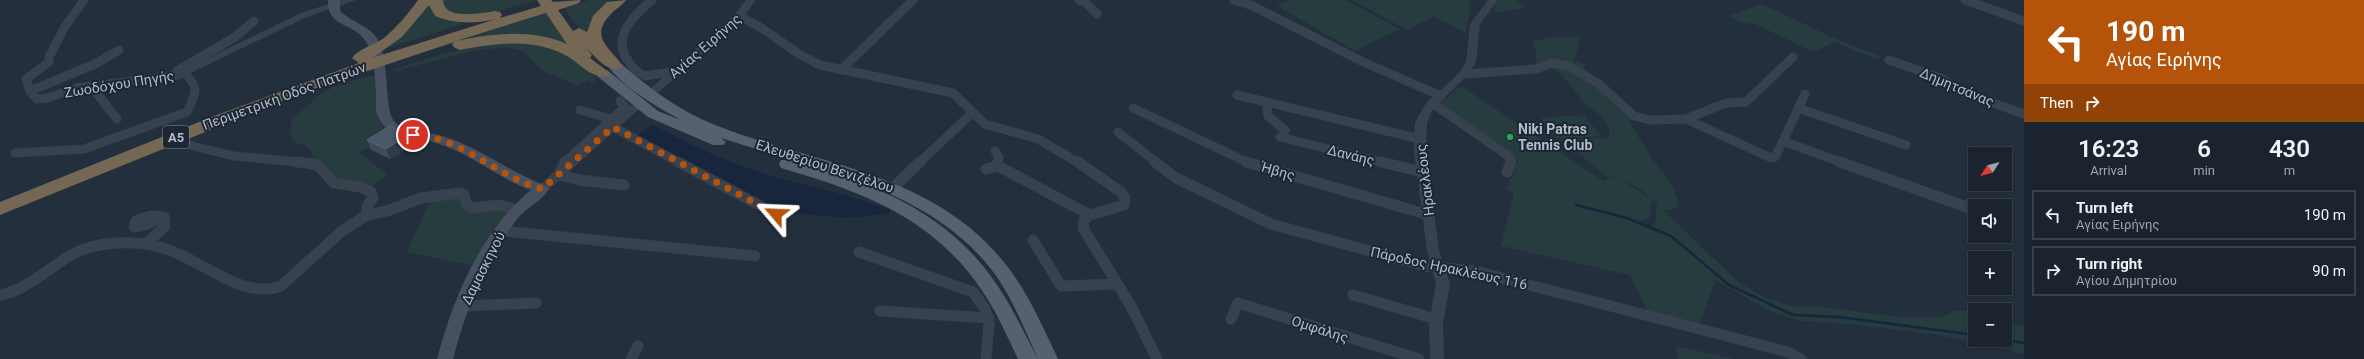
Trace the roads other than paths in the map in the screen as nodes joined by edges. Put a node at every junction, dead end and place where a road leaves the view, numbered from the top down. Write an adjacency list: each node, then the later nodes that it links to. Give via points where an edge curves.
1 (84, 0): 35 (street, via 64,28 48,62 26,79)
2 (351, 0): 17 (street, Ζωοδόχου Πηγής)
3 (426, 0): 27 (highway, via 396,37)
4 (436, 0): 18 (highway, via 436,8 440,12 456,18)
5 (544, 0): 28 (highway, via 573,42)
6 (550, 0): 18 (highway)
7 (555, 0): 28 (highway)
8 (574, 0): 18 (highway)
9 (619, 0): 28 (highway, via 597,20 592,31)
10 (652, 0): 30 (street, via 625,30 622,54 645,76)
11 (751, 0): 20 (street, Αγίας Ειρήνης)
12 (913, 0): 29 (street)
13 (1079, 0): 19 (street, via 1085,2)
14 (1234, 0): 38 (street, via 1252,6)
15 (1493, 0): 31 (street, Ηρακλέους, via 1475,24 1471,62)
16 (1965, 0): 22 (street)
17 (334, 2): 32 (street, Ζωοδόχου Πηγής, via 276,27); 65 (main road, via 333,8 339,16 372,40 380,73 384,117 392,126 410,134 448,143 511,178)
18 (515, 14): 24 (highway)
19 (1097, 14)
20 (739, 16): 29 (street, via 813,62); 30 (street, Αγίας Ειρήνης)
21 (254, 21): 32 (street, via 235,36 177,71)
22 (2024, 21)
23 (119, 50): 35 (street, via 94,64)
24 (410, 52): 27 (highway); 28 (highway, via 501,39 524,40 564,49)
25 (1793, 58): 48 (street, via 1746,102 1726,103)
26 (1889, 60): 47 (street, Δημητσάνας, via 1943,79 1962,92)
27 (355, 67): 66 (highway, Περιμετρική Οδός Πατρών / Α5, via 324,72 120,148); 68 (highway, Περιμετρική Οδός Πατρών / Α5)
28 (608, 69): 44 (main road, Ελευθερίου Βενιζέλου)
29 (841, 70): 46 (street, via 948,91 963,100)
30 (677, 71): 34 (street, Αγίας Ειρήνης)
31 (1464, 74): 38 (street, Ηρακλέους); 48 (street, via 1536,70 1549,63 1561,64 1588,76 1612,94 1630,114 1638,118)
32 (179, 75): 33 (street, Ζωοδόχου Πηγής); 57 (street, via 193,81 196,91 187,112 84,149)
33 (92, 87): 35 (street, Ζωοδόχου Πηγής, via 41,99 37,99); 49 (street)
34 (655, 90)
35 (30, 91)
36 (1805, 94): 43 (street)
37 (1238, 95): 40 (street)
38 (1436, 99): 52 (street, Ηρακλέους, via 1422,119); 61 (street, via 1510,157 1512,161)
39 (620, 101): 50 (street, via 625,107)
40 (1266, 102): 52 (street); 60 (street, Δανάης, via 1266,113 1269,118 1285,130 1281,138)
41 (634, 108): 50 (street)
42 (1133, 108): 73 (street, Ήβης, via 1247,162)
43 (1798, 108): 53 (street); 55 (street)
44 (659, 109): 64 (main road, Ελευθερίου Βενιζέλου, via 721,132); 94 (main road, Ελευθερίου Βενιζέλου, via 715,142 850,183 888,198 914,213 953,243 983,278 1003,309)
45 (580, 110): 50 (street)
46 (971, 114): 64 (street); 72 (street, via 992,128 1043,142 1114,187 1125,198 1125,203 1121,206)
47 (2024, 114)
48 (1686, 118): 53 (street, via 1771,158 1775,157)
49 (117, 119)
50 (612, 123): 62 (street); 71 (street)
51 (1118, 132): 80 (street, Πάροδος Ηρακλέους 116, via 1176,178 1254,217 1310,236)
52 (1420, 139): 60 (street, Ηρακλέους)
53 (1782, 141): 67 (street)
54 (189, 145): 70 (street, via 234,156 317,164 334,182 365,188 371,192 373,198 366,206)
55 (1906, 145)
56 (995, 151): 58 (street)
57 (15, 153)
58 (998, 166): 59 (street); 72 (street)
59 (986, 169)
60 (1423, 172): 73 (street, Ηρακλέους)
61 (1508, 172)
62 (559, 175): 63 (street); 65 (street)
63 (624, 186)
64 (894, 187): 95 (main road, Ελευθερίου Βενιζέλου, via 950,220 988,255 1014,290)
65 (542, 189): 69 (main road, Δαμασκηνού)
66 (0, 197)
67 (1968, 207)
68 (0, 209)
69 (518, 210): 70 (street, via 499,205 470,208 464,195 460,193 421,198); 75 (main road, Δαμασκηνού)
70 (367, 214): 77 (street, via 342,231 281,286 272,290 258,289 214,273 186,257)
71 (776, 214)
72 (1090, 215): 81 (street, via 1084,220 1083,228)
73 (1429, 215): 80 (street, Ηρακλέους, via 1433,250)
74 (161, 217): 77 (street, via 164,217 165,226)
75 (502, 231): 79 (street); 85 (main road, Δαμασκηνού)
76 (1033, 240): 81 (street, via 1061,286)
77 (146, 244): 82 (street, via 106,244 88,248 66,258 22,289)
78 (859, 252): 87 (street, via 931,279 970,290)
79 (755, 256)
80 (1438, 267): 88 (street, Ηρακλέους, via 1444,288); 99 (street, Πάροδος Ηρακλέους 116, via 1475,271 1788,352)
81 (1118, 284): 96 (street)
82 (0, 295)
83 (1353, 295): 88 (street)
84 (536, 303): 85 (street)
85 (464, 306): 91 (main road, Δαμασκηνού)
86 (880, 310): 87 (street)
87 (989, 318): 93 (street, via 991,333)
88 (1436, 319): 98 (street, Ηρακλέους)
89 (1231, 320): 97 (street, Ομφάλης, via 1238,303)
90 (638, 346): 92 (street)
91 (445, 359)
92 (631, 359)
93 (986, 359)
94 (1028, 359)
95 (1048, 359)
96 (1157, 359)
97 (1419, 359)
98 (1437, 359)
99 (1801, 359)

